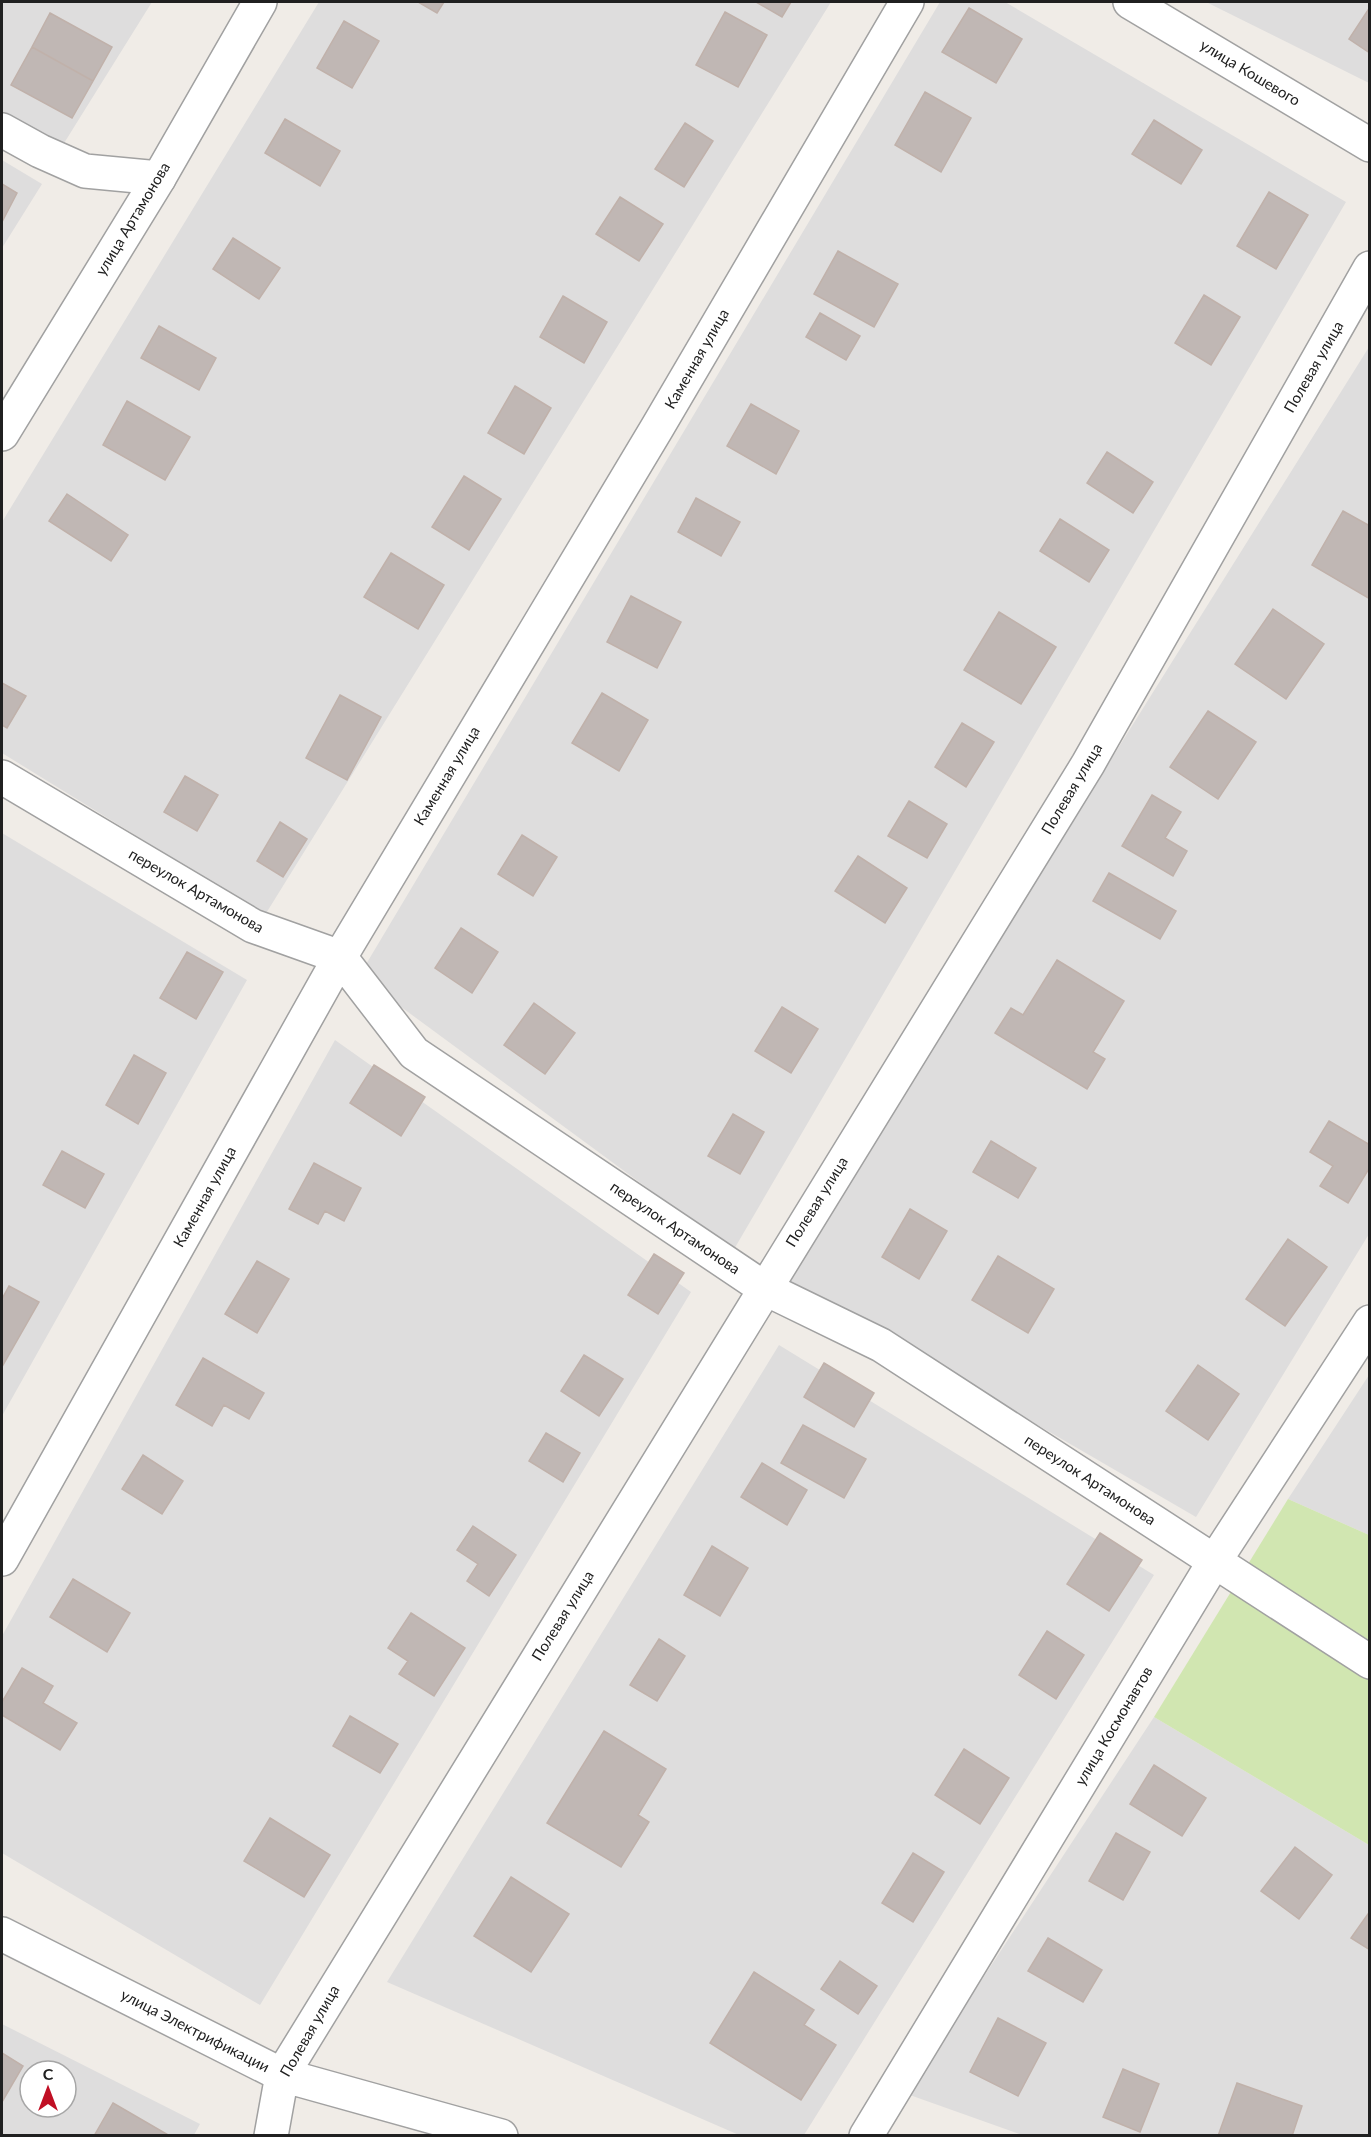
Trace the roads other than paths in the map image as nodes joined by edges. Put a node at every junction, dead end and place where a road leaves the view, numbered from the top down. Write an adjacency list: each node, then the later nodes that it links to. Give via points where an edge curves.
1 (260, 2): 6 (street, улица Артамонова)
2 (907, 2): 10 (street, Каменная улица)
3 (1130, 2): 5 (street, улица Кошевого)
4 (2, 130): 6 (street, via 85,171)
5 (1370, 145)
6 (159, 178): 8 (street, улица Артамонова)
7 (1370, 268): 11 (street, Полевая улица, via 1088,764)
8 (2, 434)
9 (2, 777): 10 (street, переулок Артамонова, via 253,926)
10 (340, 957): 11 (street, переулок Артамонова, via 414,1053); 13 (street, Каменная улица)
11 (764, 1288): 14 (street, переулок Артамонова, via 881,1345); 17 (street, Полевая улица)
12 (1370, 1322): 14 (street, улица Космонавтов)
13 (2, 1559)
14 (1214, 1562): 15 (street, переулок Артамонова); 20 (street, улица Космонавтов)
15 (1370, 1662)
16 (2, 1934): 17 (street, улица Электрификации)
17 (282, 2074): 18 (street, Полевая улица); 19 (street, улица Электрификации)
18 (271, 2136)
19 (501, 2136)
20 (866, 2136)

